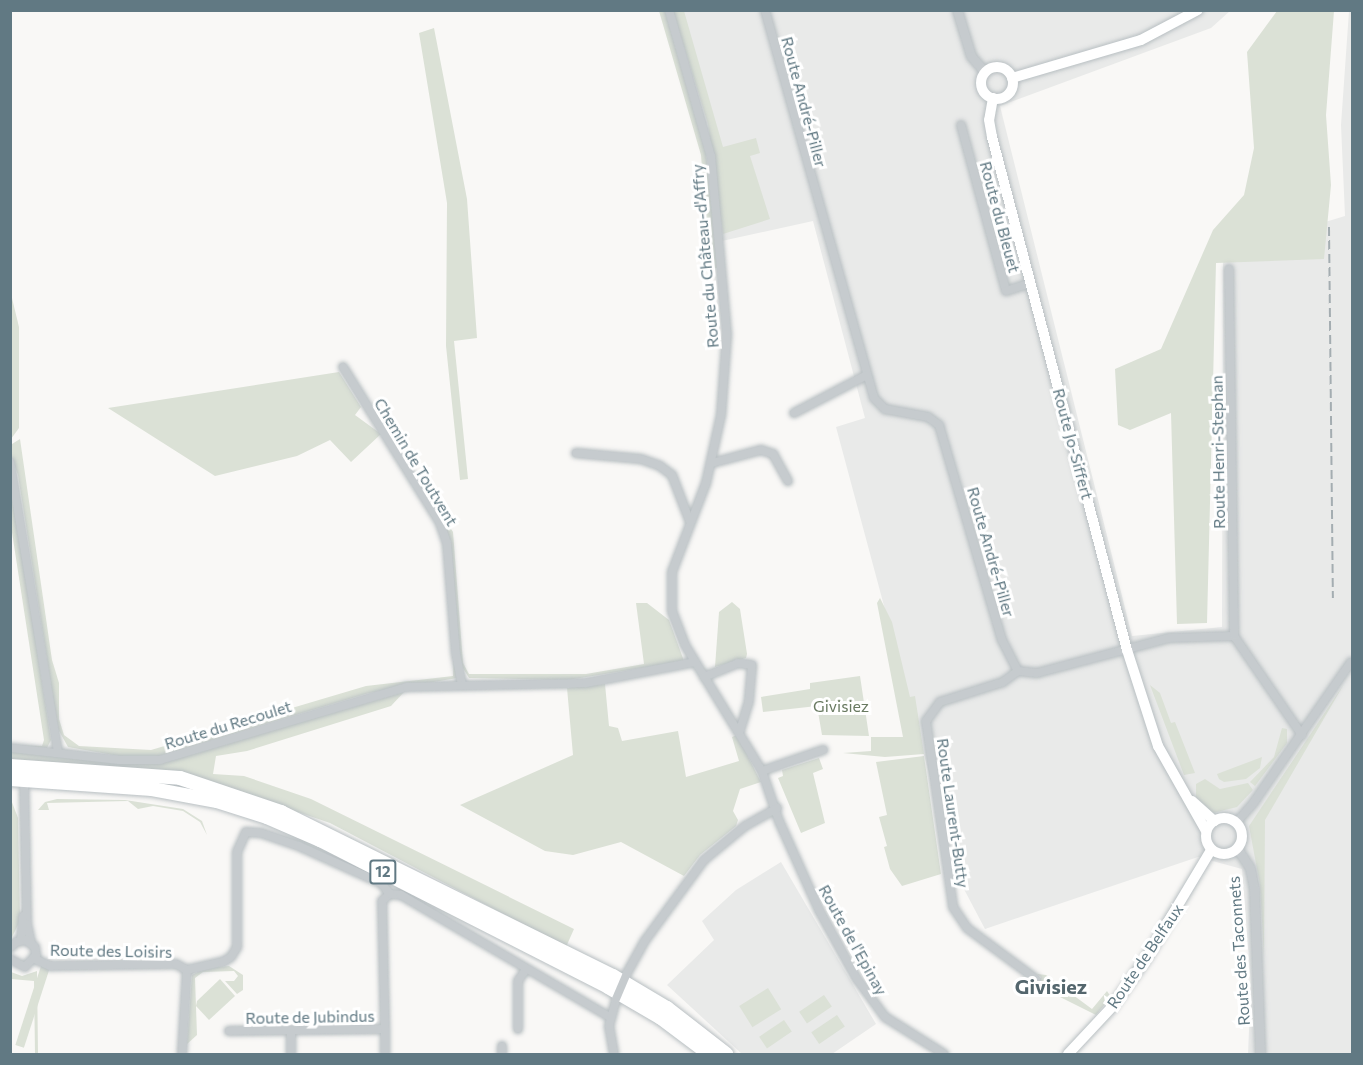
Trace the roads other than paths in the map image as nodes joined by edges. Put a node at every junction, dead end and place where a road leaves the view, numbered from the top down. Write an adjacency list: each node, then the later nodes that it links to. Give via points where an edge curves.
1 (669, 10): 16 (street, Route du Château-d'Affry, via 711,156 727,360)
2 (765, 10): 12 (street, Route André-Piller)
3 (957, 10): 5 (street, via 971,56)
4 (1198, 10): 6 (main road, via 1141,40)
5 (985, 72): 6 (main road, via 1000,67); 7 (main road, via 981,87)
6 (1012, 78): 7 (main road, via 1009,94)
7 (993, 98): 10 (main road, Route Jo-Siffert, via 989,120 992,137)
8 (961, 125): 10 (street, Route du Bleuet, via 1006,291)
9 (1228, 269): 19 (street, Route Henri-Stephan)
10 (1031, 283): 20 (main road, Route Jo-Siffert)
11 (343, 367): 25 (street, Chemin de Toutvent, via 440,523 447,543)
12 (867, 375): 13 (street); 23 (street, Route André-Piller, via 874,398 885,409 928,417 939,425 1002,640)
13 (794, 413)
14 (576, 453): 18 (street, via 641,459 660,466 672,475)
15 (10, 462): 30 (street)
16 (712, 463): 17 (street, via 761,450 773,454); 18 (street, Route du Château-d'Affry)
17 (788, 481)
18 (690, 522): 21 (street, Route du Château-d'Affry, via 670,584 672,611)
19 (1234, 636): 20 (street, via 1169,638); 27 (street)
20 (1127, 650): 23 (street, via 1037,673); 33 (main road, Route Jo-Siffert, via 1150,725)
21 (695, 662): 24 (street, Route du Château-d'Affry); 25 (street, Route du Recoulet, via 586,683)
22 (1351, 662): 27 (street)
23 (1018, 671): 48 (street, Route Laurent-Butty, via 1003,681 940,702 926,721 953,907 967,928)
24 (704, 677): 26 (street, Route du Château-d'Affry); 26 (street, via 729,665 752,665 749,701)
25 (462, 684): 30 (street, Route du Recoulet, via 407,687 372,695 160,760)
26 (740, 731): 31 (street, Route du Château-d'Affry)
27 (1302, 735): 36 (street)
28 (10, 748): 30 (street, Route du Recoulet)
29 (823, 750): 31 (street)
30 (58, 753)
31 (762, 771): 34 (street, Route de l'Epinay)
32 (17, 773): 41 (street); 42 (street, Route des Loisirs); 58 (highway, 12, via 178,793 277,821 628,998); 59 (highway, 12, via 180,778 281,812 613,976 667,1008)
33 (1179, 784): 35 (main road, Route Jo-Siffert); 37 (main road, Route Jo-Siffert)
34 (777, 808): 49 (street, bridge, via 745,826 704,860 644,942); 60 (street, Route de l'Epinay, via 819,910 872,1002 885,1017)
35 (1214, 821): 36 (main road, via 1227,819); 37 (main road)
36 (1236, 823): 38 (main road, via 1242,835)
37 (1206, 831): 39 (main road)
38 (1237, 848): 39 (main road, via 1224,855); 62 (street, Route des Taconnets, via 1250,868 1254,888)
39 (1211, 850): 61 (main road, Route de Belfaux, via 1112,1007)
40 (390, 894): 46 (street, via 401,894); 47 (street, via 381,883 299,846 249,831 237,852 238,937 234,952 223,962 198,964); 50 (street, Route de Jubindus, via 382,901)
41 (21, 940): 42 (street, Route des Loisirs); 43 (street)
42 (31, 943): 45 (street, Route des Loisirs)
43 (10, 948)
44 (10, 959): 45 (street, Route des Loisirs, via 20,967)
45 (35, 959): 47 (street, Route des Loisirs, via 50,966 176,964)
46 (526, 969): 49 (street); 51 (street, via 519,981)
47 (187, 970): 54 (street)
48 (1036, 979)
49 (610, 1017): 57 (street)
50 (385, 1029): 53 (street, Route de Jubindus); 56 (street)
51 (518, 1029)
52 (229, 1031): 53 (street, Route de Jubindus)
53 (291, 1031): 55 (street)
54 (182, 1054)
55 (291, 1054)
56 (386, 1054)
57 (614, 1054)
58 (709, 1054)
59 (726, 1054)
60 (944, 1054)
61 (1068, 1054)
62 (1260, 1054)

